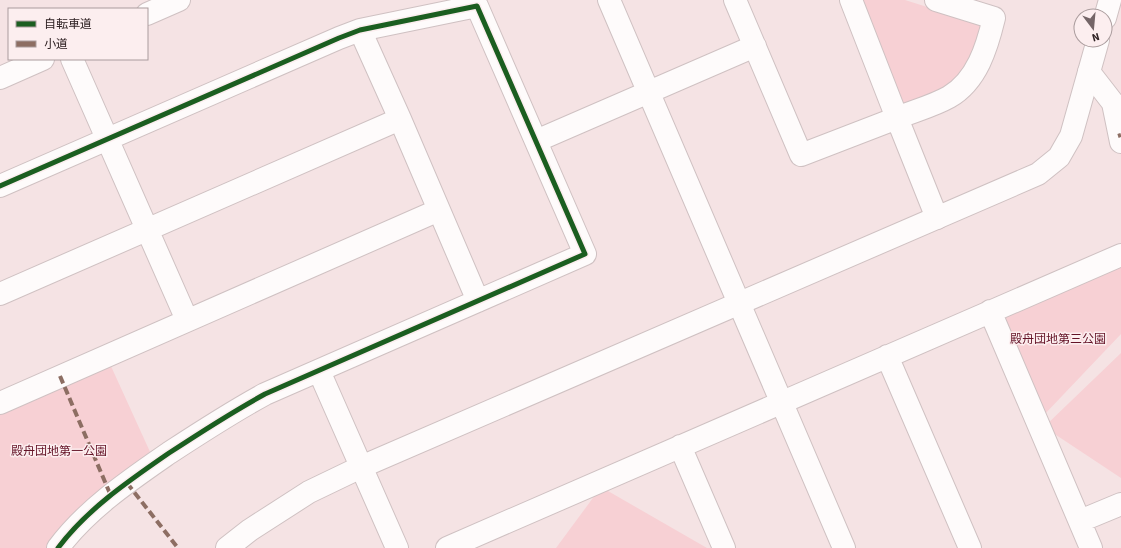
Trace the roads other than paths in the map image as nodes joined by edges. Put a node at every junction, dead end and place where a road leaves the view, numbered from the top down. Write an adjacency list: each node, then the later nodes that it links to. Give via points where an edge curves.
1 (609, 0): 14 (street)
2 (735, 0): 8 (street)
3 (851, 0): 15 (street)
4 (936, 0): 15 (street, via 994,18 989,38 969,82 950,97)
5 (172, 1): 6 (street)
6 (148, 13)
7 (360, 30): 16 (street); 17 (street); 18 (street, via 477,6)
8 (755, 46): 14 (street); 15 (street, via 801,155)
9 (1096, 48): 12 (street)
10 (42, 60): 13 (street)
11 (72, 60): 17 (street)
12 (1088, 72): 19 (street, via 1113,104); 22 (street, via 1070,136 1059,157 1038,174)
13 (0, 78)
14 (649, 92): 18 (street); 27 (street)
15 (897, 118): 22 (street)
16 (400, 119): 21 (street); 23 (street)
17 (108, 140): 20 (street); 23 (street)
18 (536, 141): 26 (street, via 585,254)
19 (1121, 142)
20 (0, 186)
21 (439, 210): 26 (street); 29 (street)
22 (937, 218): 27 (street)
23 (146, 230): 25 (street); 29 (street)
24 (1121, 255): 28 (street)
25 (0, 294)
26 (478, 301): 31 (street)
27 (739, 304): 32 (street); 35 (street)
28 (990, 311): 30 (street); 37 (street)
29 (187, 320): 33 (street)
30 (887, 356): 32 (street); 44 (street)
31 (319, 371): 35 (street); 38 (street, via 265,394 226,416 151,466 91,513)
32 (782, 402): 34 (street); 43 (street)
33 (0, 403)
34 (680, 446): 41 (street); 42 (street)
35 (361, 467): 39 (street, via 309,492); 40 (street)
36 (1121, 504): 37 (street)
37 (1080, 521): 45 (street)
38 (58, 548)
39 (227, 548)
40 (397, 548)
41 (447, 548)
42 (724, 548)
43 (844, 548)
44 (970, 548)
45 (1091, 548)

